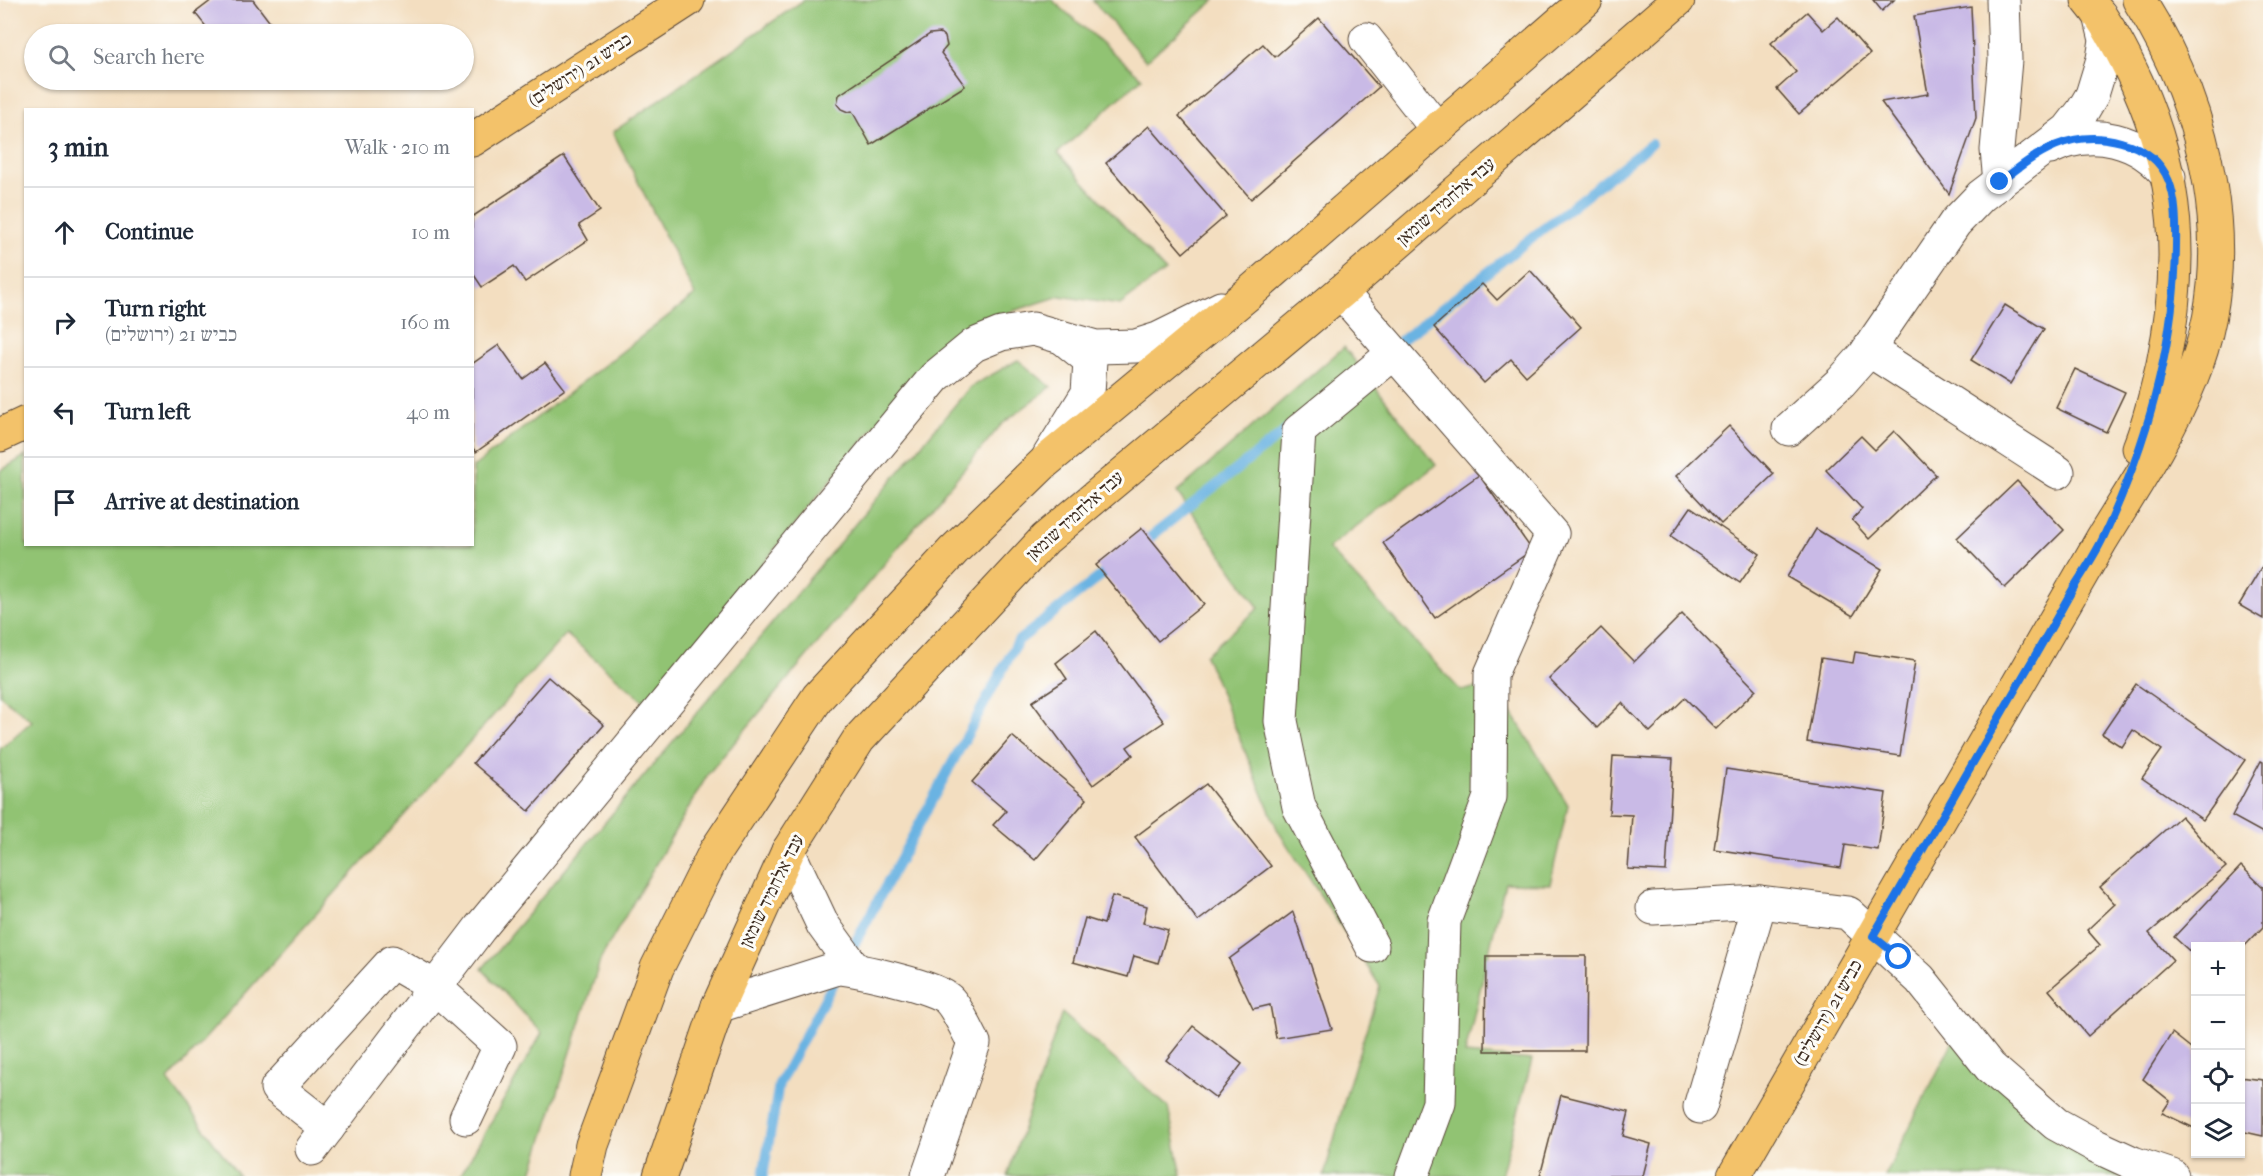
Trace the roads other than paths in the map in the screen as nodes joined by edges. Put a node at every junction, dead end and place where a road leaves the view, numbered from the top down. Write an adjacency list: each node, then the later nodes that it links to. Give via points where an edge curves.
1 (688, 0): 9 (main road, כביש 21 (ירושלים))
2 (1586, 0): 8 (main road)
3 (1678, 0): 13 (main road, עבד אלחמיד שומאן)
4 (2003, 0): 12 (street)
5 (2139, 0): 23 (main road, כביש 21 (ירושלים), via 2174,66 2195,121 2215,223 2215,270 2209,319 2192,377 2157,448)
6 (2094, 7): 10 (street, via 2106,40 2098,79 2068,130); 11 (main road, כביש 21 (ירושלים), via 2127,61 2152,116)
7 (1366, 39): 8 (street)
8 (1437, 129): 14 (main road)
9 (474, 139)
10 (2040, 152): 11 (street, via 2086,137 2106,138 2144,151); 12 (street)
11 (2169, 177): 23 (main road, כביש 21 (ירושלים), via 2176,273 2166,350 2149,423)
12 (2000, 182): 16 (street, via 1981,196 1950,231)
13 (1341, 292): 17 (street); 24 (main road, עבד אלחמיד שומאן, via 1045,539 859,739)
14 (1248, 294): 15 (street, via 1136,346 1096,347); 21 (main road)
15 (1063, 338): 21 (street, via 1090,360 1088,393); 30 (street, via 1033,329 1000,334 974,345 935,377)
16 (1869, 350): 19 (street, via 1841,382); 22 (street)
17 (1394, 353): 28 (street, via 1299,431 1281,721 1299,807); 37 (street, via 1552,534 1491,674 1490,797 1444,921 1439,1103)
18 (24, 424): 20 (main road)
19 (1789, 429)
20 (0, 435)
21 (1045, 462): 34 (main road, via 954,550 818,697 715,852 657,968 592,1145)
22 (2058, 472)
23 (2102, 539): 27 (main road, כביש 21 (ירושלים))
24 (788, 851): 29 (street, via 824,926); 31 (main road, עבד אלחמיד שומאן)
25 (1760, 902): 26 (street); 27 (street, via 1848,913); 32 (street)
26 (1653, 908)
27 (1873, 936): 38 (main road, כביש 21 (ירושלים)); 39 (street, via 1920,979 1990,1067 2056,1124 2133,1163)
28 (1372, 946)
29 (855, 969): 31 (street, via 838,968); 36 (street, via 948,998 974,1043)
30 (435, 987): 30 (street, via 320,1138 277,1088 392,962); 33 (street, via 500,1046)
31 (718, 1006): 35 (main road, עבד אלחמיד שומאן)
32 (1700, 1107)
33 (465, 1118)
34 (585, 1176)
35 (660, 1176)
36 (928, 1176)
37 (1412, 1176)
38 (1734, 1176)
39 (2172, 1176)

